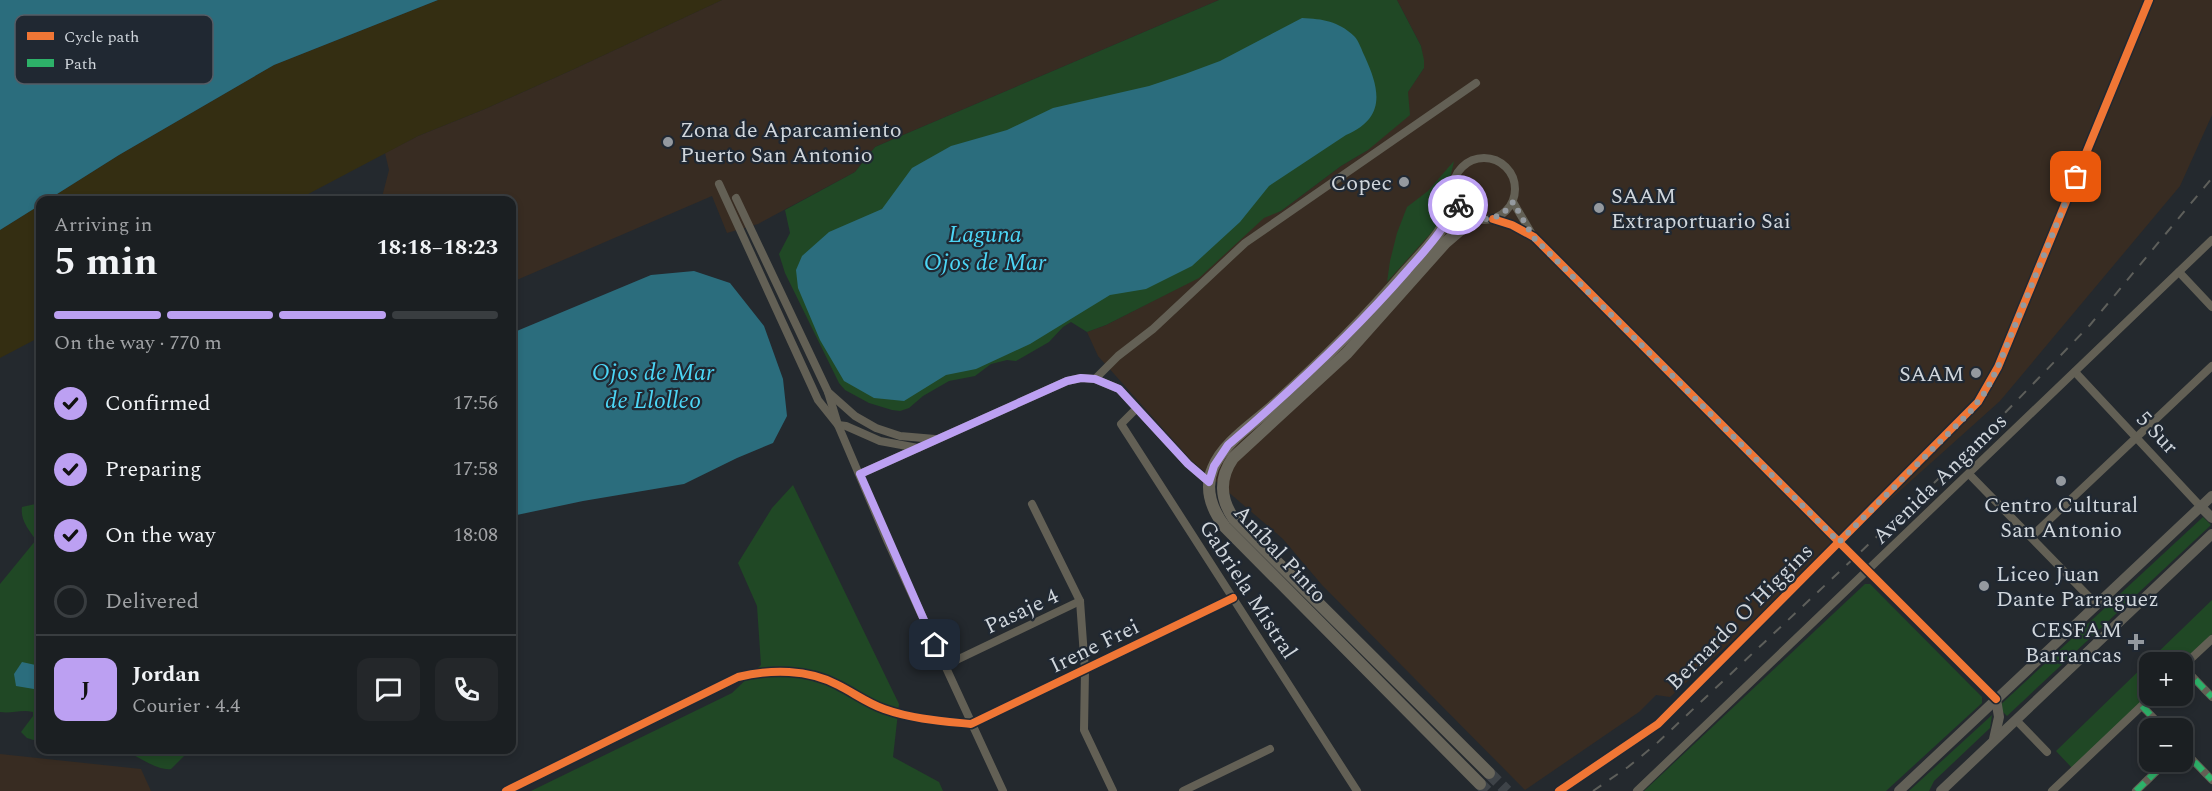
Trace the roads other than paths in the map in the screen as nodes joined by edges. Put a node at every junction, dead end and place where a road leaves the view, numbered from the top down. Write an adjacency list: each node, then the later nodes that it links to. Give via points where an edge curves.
1 (2149, 0): 32 (street, Bernardo O'Higgins, via 1986,391 1970,412)
2 (1476, 83): 15 (street, via 1245,243)
3 (719, 184): 18 (street, via 818,400)
4 (736, 198): 16 (street)
5 (1455, 199): 6 (street, via 1453,187 1459,170 1474,159 1486,158 1499,161 1512,175); 7 (street, via 1462,211); 24 (highway, via 1443,228 1376,307 1320,364 1228,445)
6 (1513, 202): 8 (street); 9 (street)
7 (1474, 218): 8 (street); 25 (highway, Aníbal Pinto, via 1445,243 1340,360 1233,458)
8 (1493, 219): 9 (street)
9 (1533, 237): 32 (street)
10 (2212, 240): 11 (street, Avenida Angamos)
11 (2179, 272): 12 (street); 14 (street, Avenida Angamos)
12 (2212, 307)
13 (2212, 366): 19 (street)
14 (2075, 372): 19 (street, 5 Sur); 23 (street, Avenida Angamos)
15 (1095, 379): 17 (street, via 1119,389); 20 (street, via 1067,381)
16 (828, 392): 18 (street); 20 (street, via 876,428 911,438)
17 (1136, 409): 24 (street); 34 (street, Gabriela Mistral, via 1121,424)
18 (838, 425): 21 (street, via 880,441); 22 (street)
19 (2137, 437): 28 (street, 5 Sur); 31 (street)
20 (939, 439): 21 (street)
21 (920, 448): 22 (street)
22 (860, 474): 39 (street)
23 (1969, 474): 31 (street); 33 (street, Avenida Angamos)
24 (1209, 482): 25 (highway); 55 (highway, Aníbal Pinto, via 1212,505 1225,527)
25 (1222, 491): 53 (highway, Aníbal Pinto, via 1234,519)
26 (2212, 496): 28 (main road)
27 (1032, 504): 35 (street)
28 (2201, 507): 29 (main road, 5 Sur); 36 (main road)
29 (2212, 518)
30 (2212, 534): 46 (main road)
31 (2031, 537): 36 (street)
32 (1839, 542): 33 (street); 61 (street, Bernardo O'Higgins, via 1658,724)
33 (1868, 571): 43 (street); 62 (street, Avenida Angamos)
34 (1233, 598): 40 (street, Irene Frei); 60 (street, Gabriela Mistral)
35 (1080, 602): 39 (street, Pasaje 4); 40 (street)
36 (2097, 605): 43 (main road)
37 (2212, 639): 38 (street)
38 (2193, 657)
39 (944, 666): 47 (street)
40 (1085, 670): 47 (street, Irene Frei); 58 (street, via 1084,730)
41 (2193, 677): 42 (street)
42 (2212, 697)
43 (1996, 699): 48 (main road, via 1999,723); 63 (main road)
44 (2142, 706): 45 (street); 65 (street)
45 (2153, 718)
46 (2016, 720): 48 (main road); 50 (street)
47 (971, 724): 56 (street, via 895,713 814,676 762,673 738,677); 57 (street)
48 (1993, 742): 64 (main road)
49 (1269, 749): 59 (street)
50 (2047, 752)
51 (2193, 760): 54 (street)
52 (2156, 772): 66 (street)
53 (1489, 773)
54 (2212, 780)
55 (1480, 784)
56 (506, 791)
57 (1002, 791)
58 (1113, 791)
59 (1183, 791)
60 (1358, 791)
61 (1559, 791)
62 (1637, 791)
63 (1899, 791)
64 (1941, 791)
65 (2052, 791)
66 (2136, 791)

